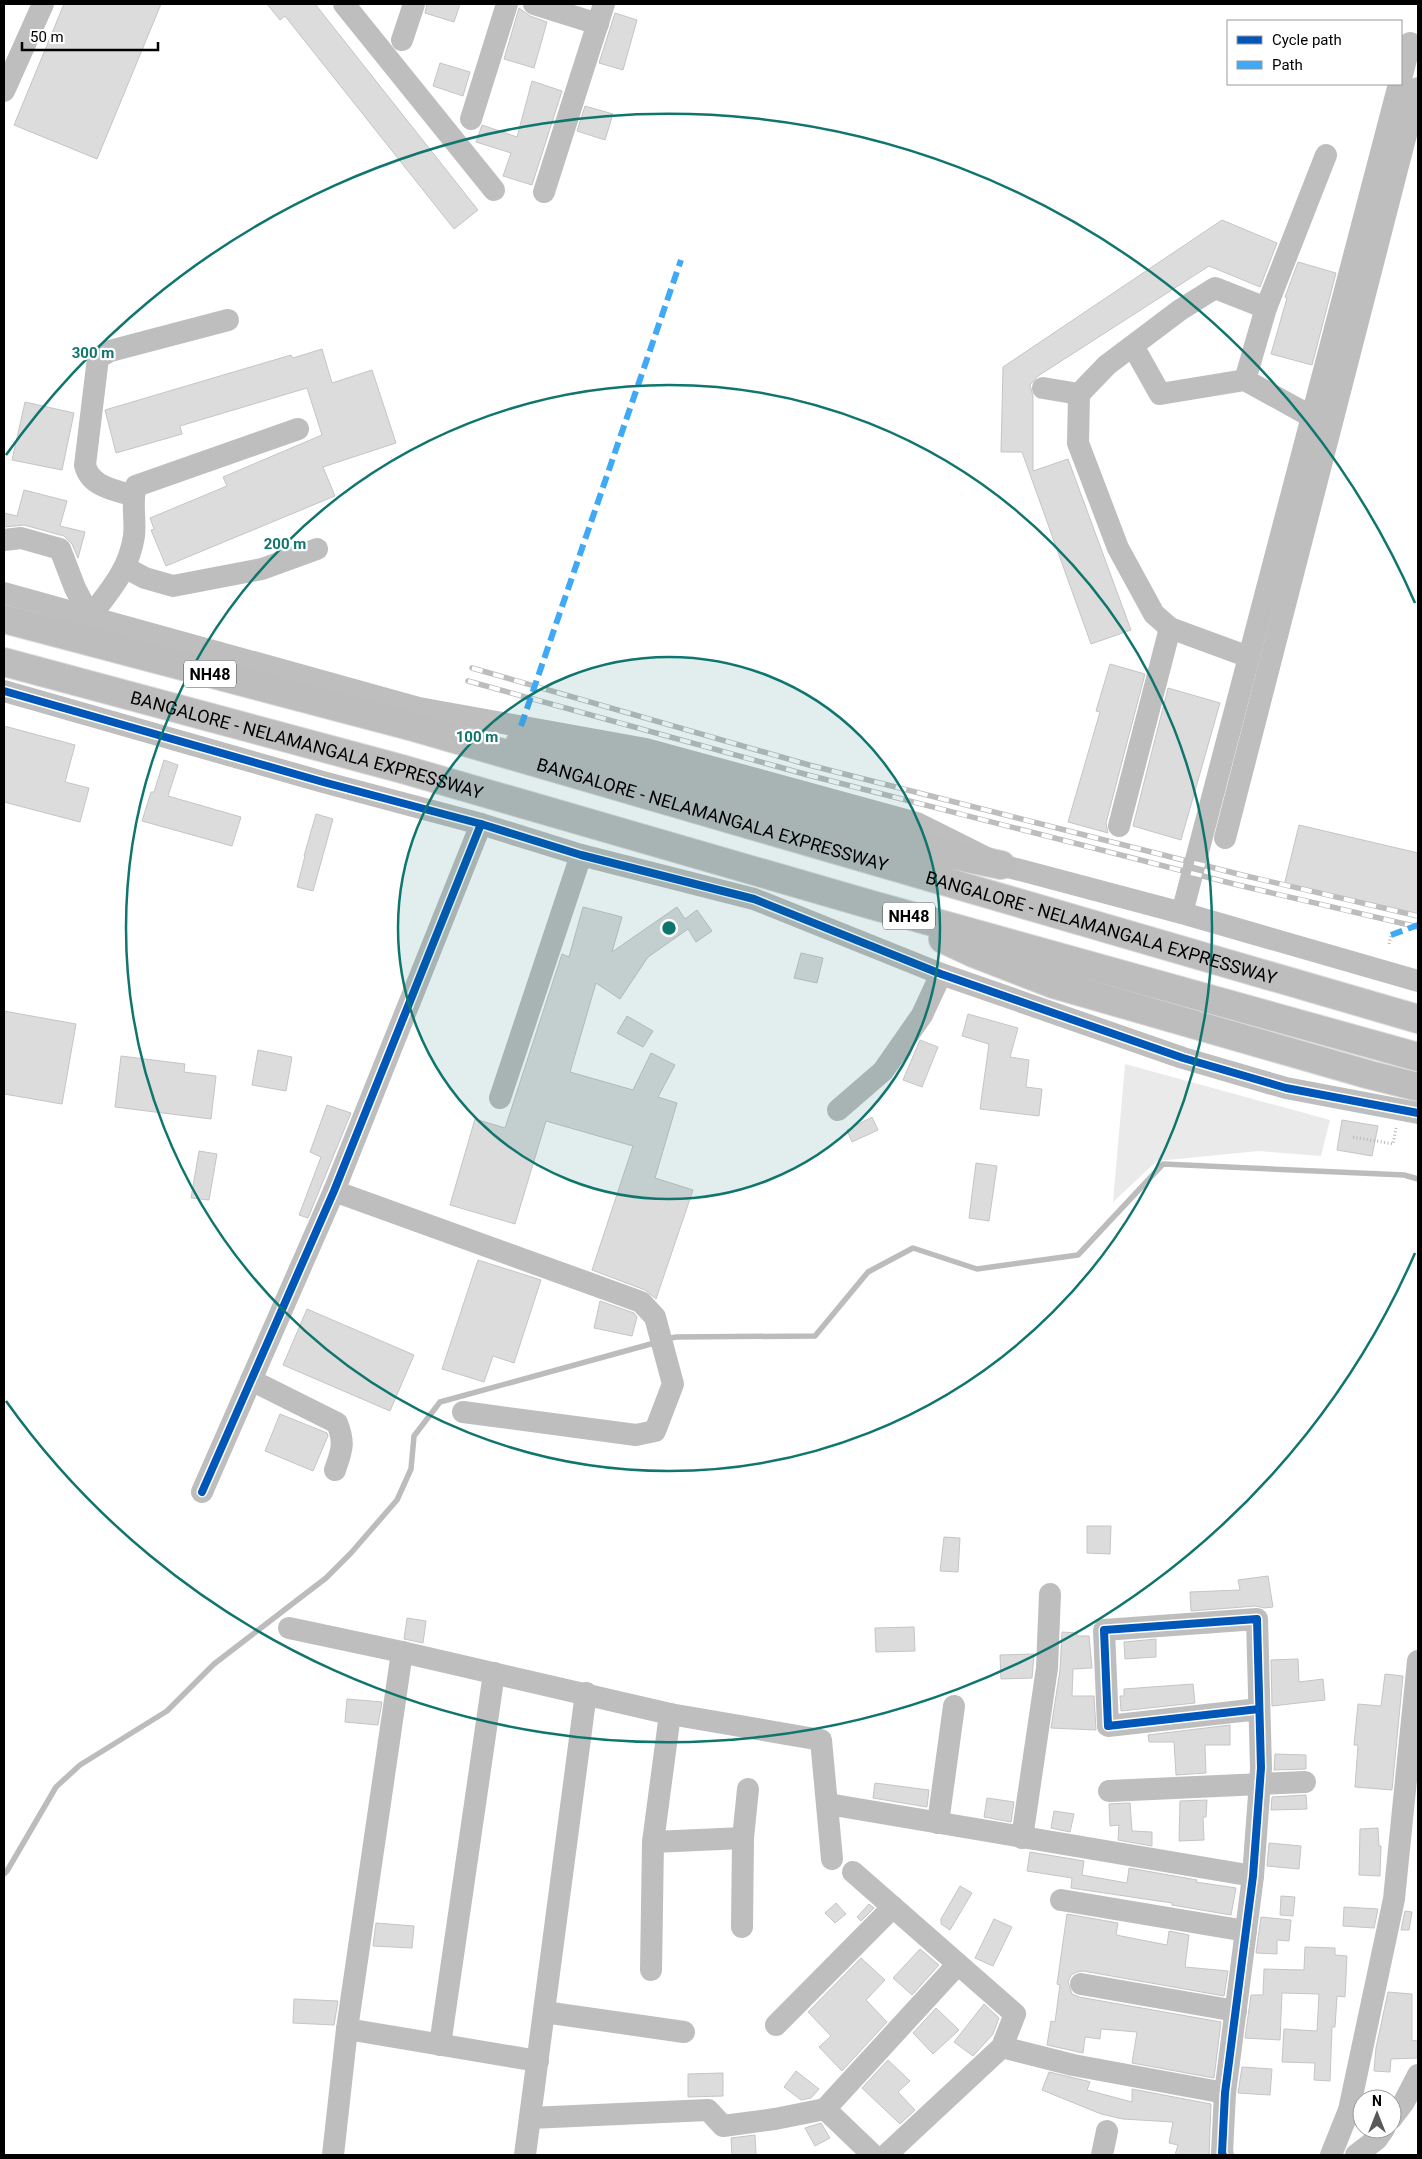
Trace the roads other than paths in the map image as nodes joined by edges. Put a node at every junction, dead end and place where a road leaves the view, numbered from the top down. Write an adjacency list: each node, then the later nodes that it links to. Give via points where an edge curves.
1 (43, 4): 9 (street)
2 (344, 4): 16 (street)
3 (414, 4): 7 (street)
4 (507, 4): 14 (street)
5 (534, 4): 6 (street)
6 (601, 14): 17 (street)
7 (402, 40)
8 (1410, 43): 10 (street)
9 (13, 48): 13 (street)
10 (1402, 75)
11 (1399, 85): 24 (street)
12 (1418, 88): 40 (street)
13 (4, 91)
14 (471, 118)
15 (1326, 155): 18 (street)
16 (494, 190)
17 (544, 192)
18 (1266, 308): 20 (street, via 1215,288); 21 (street)
19 (228, 320): 26 (street, via 110,351 98,358 87,474 108,489)
20 (1133, 346): 21 (street, via 1160,394); 23 (street, via 1107,365)
21 (1245, 380): 24 (street)
22 (1043, 388): 23 (street)
23 (1079, 394): 33 (street, via 1078,443 1118,548 1154,614)
24 (1312, 417): 34 (street)
25 (298, 429): 26 (street, via 138,485)
26 (134, 496): 29 (street, via 134,537)
27 (4, 540): 31 (street, via 21,538 60,549)
28 (317, 549): 29 (street, via 262,568 173,586 145,578)
29 (126, 568): 31 (street)
30 (4, 593): 31 (street)
31 (90, 617): 42 (street, via 420,708 646,749 917,823)
32 (4, 619): 37 (highway, BANGALORE - NELAMANGALA EXPRESSWAY / NH48)
33 (1170, 628): 34 (street); 39 (street)
34 (1249, 657): 44 (street)
35 (4, 662): 43 (highway, BANGALORE - NELAMANGALA EXPRESSWAY / NH48, via 402,769)
36 (4, 691): 38 (street)
37 (417, 728): 42 (highway, via 615,757 909,846); 47 (highway, BANGALORE - NELAMANGALA EXPRESSWAY / NH48)
38 (481, 824): 41 (street); 53 (street)
39 (1119, 826)
40 (1225, 838)
41 (581, 855): 45 (street, via 754,899); 50 (street)
42 (1001, 865): 44 (street)
43 (872, 905): 48 (highway, BANGALORE - NELAMANGALA EXPRESSWAY / NH48); 49 (highway, via 972,953 1053,984)
44 (1182, 913): 46 (street)
45 (941, 974): 51 (street, via 922,1015 883,1071); 52 (street, via 1183,1058 1286,1088)
46 (1418, 981)
47 (1418, 1018)
48 (1418, 1057)
49 (1418, 1087)
50 (500, 1098)
51 (838, 1110)
52 (1409, 1111)
53 (334, 1192): 54 (street); 55 (street, via 641,1302 655,1317 673,1384 655,1431 636,1435)
54 (251, 1380): 56 (street, via 337,1423 343,1448); 57 (street)
55 (463, 1412)
56 (335, 1470)
57 (202, 1492)
58 (1050, 1594): 74 (street, via 1047,1668)
59 (289, 1628): 60 (street)
60 (402, 1652): 62 (street); 89 (street)
61 (1418, 1661): 107 (street, via 1394,1899 1349,2110)
62 (494, 1673): 63 (street); 91 (street)
63 (586, 1694): 66 (street); 87 (street)
64 (954, 1706): 72 (street)
65 (1259, 1709): 65 (street, via 1108,1726 1104,1630 1257,1619); 68 (street)
66 (670, 1714): 71 (street, via 821,1740); 75 (street)
67 (1305, 1782): 68 (street)
68 (1260, 1783): 70 (street); 78 (street)
69 (748, 1789): 73 (street)
70 (1109, 1791)
71 (828, 1804): 72 (street); 76 (street)
72 (938, 1823): 74 (street)
73 (743, 1838): 75 (street); 81 (street)
74 (1022, 1838): 78 (street)
75 (653, 1842): 84 (street)
76 (832, 1859)
77 (853, 1872): 80 (street)
78 (1253, 1876): 82 (street)
79 (1061, 1900): 82 (street)
80 (893, 1907): 83 (street); 88 (street)
81 (742, 1927)
82 (1246, 1931): 86 (street)
83 (958, 1964): 92 (street, via 1016,2014); 97 (street)
84 (650, 1970)
85 (1081, 1984): 86 (street)
86 (1236, 2011): 95 (street)
87 (544, 2012): 90 (street); 93 (street)
88 (776, 2025)
89 (347, 2029): 91 (street); 101 (street)
90 (684, 2032)
91 (440, 2045): 93 (street)
92 (1002, 2047): 95 (street, via 1073,2065); 104 (street)
93 (538, 2061): 98 (street)
94 (1418, 2075): 96 (street)
95 (1225, 2093): 106 (street)
96 (1402, 2105)
97 (825, 2109): 98 (street, via 723,2126 708,2110); 103 (street)
98 (530, 2118): 102 (street)
99 (1107, 2132): 105 (street)
100 (1377, 2139): 108 (street)
101 (333, 2155)
102 (525, 2155)
103 (873, 2155)
104 (886, 2155)
105 (1102, 2155)
106 (1224, 2155)
107 (1331, 2155)
108 (1356, 2155)

